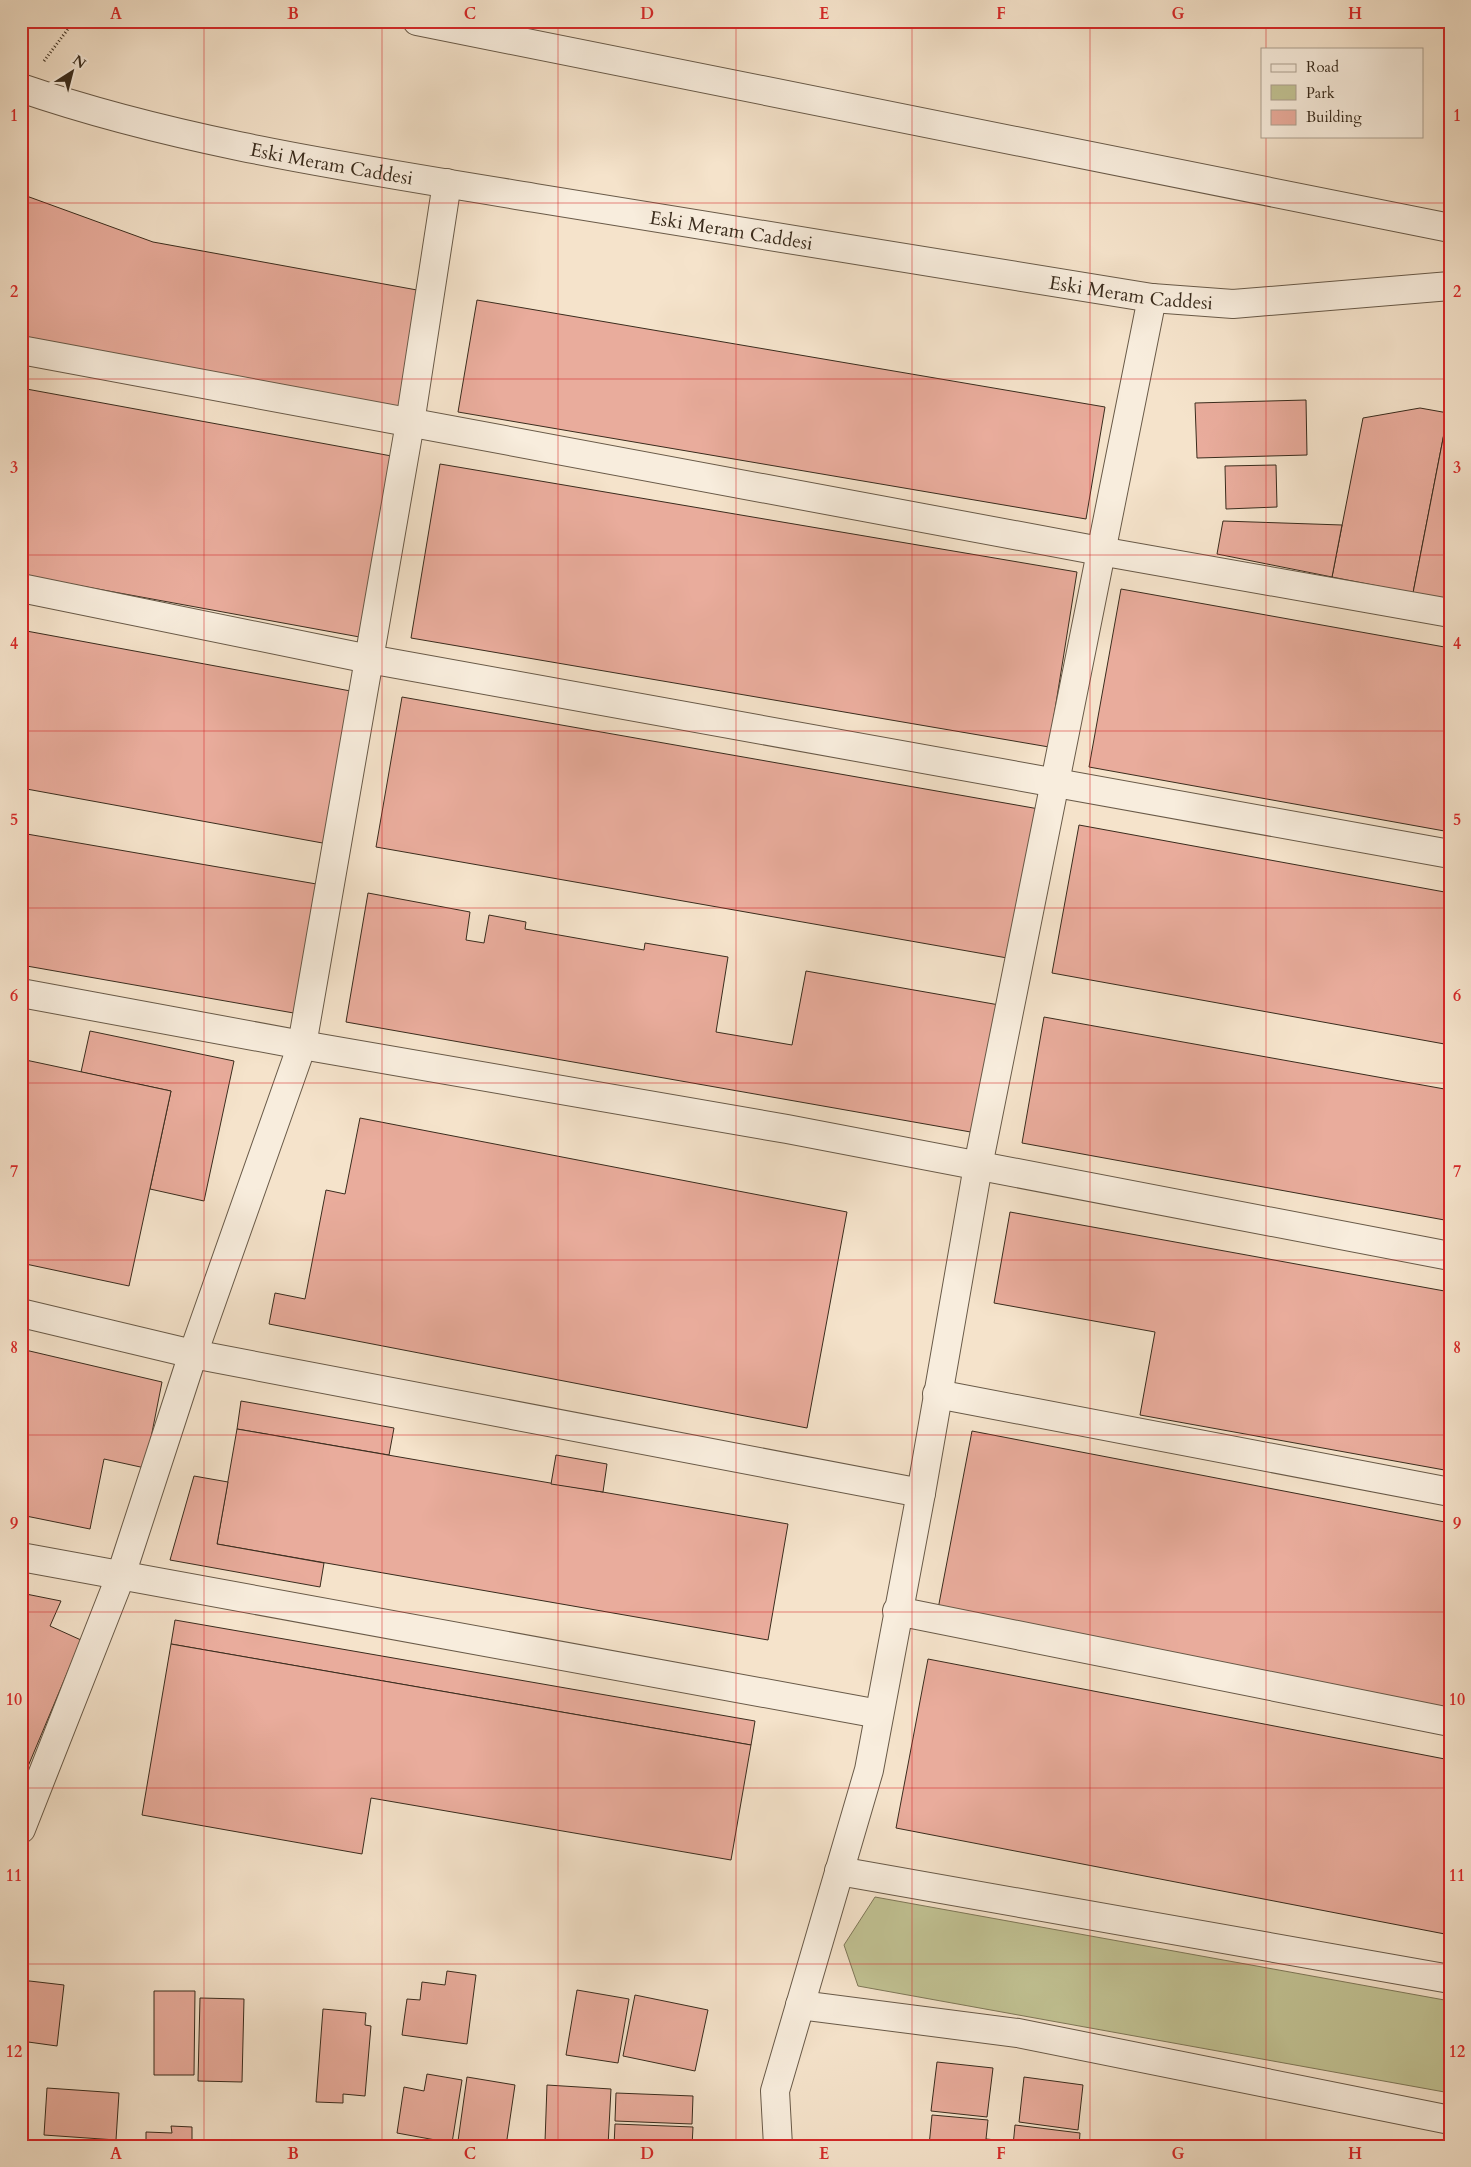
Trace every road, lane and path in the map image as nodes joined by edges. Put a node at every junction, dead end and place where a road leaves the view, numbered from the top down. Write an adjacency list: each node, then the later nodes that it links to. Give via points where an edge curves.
1 (74, 21): 3 (path)
2 (417, 21): 5 (street)
3 (22, 89): 4 (street, Eski Meram Caddesi, via 168,132)
4 (447, 183): 7 (street, Eski Meram Caddesi); 9 (street)
5 (1450, 228)
6 (1450, 286): 7 (street, Eski Meram Caddesi, via 1233,304)
7 (1152, 298): 10 (street)
8 (21, 350): 9 (street)
9 (410, 423): 10 (street); 13 (street)
10 (1100, 551): 12 (street); 14 (street)
11 (21, 588): 13 (street)
12 (1450, 613)
13 (368, 660): 14 (street); 17 (street)
14 (1054, 782): 15 (street); 18 (street)
15 (1450, 854)
16 (21, 993): 17 (street)
17 (302, 1045): 18 (street, via 788,1129); 21 (street)
18 (978, 1166): 19 (street); 22 (street)
19 (1450, 1256)
20 (21, 1313): 21 (street)
21 (193, 1354): 24 (street); 26 (street)
22 (937, 1394): 23 (street); 24 (street)
23 (1450, 1492)
24 (921, 1493): 27 (street)
25 (21, 1557): 26 (street)
26 (121, 1575): 28 (street); 30 (street)
27 (897, 1611): 28 (street); 29 (street)
28 (878, 1714): 31 (street, via 869,1770)
29 (1450, 1722)
30 (21, 1830)
31 (839, 1871): 32 (street); 33 (street)
32 (1450, 1979)
33 (800, 2005): 34 (street, via 1018,2033); 35 (street, via 775,2091)
34 (1450, 2120)
35 (778, 2146)

